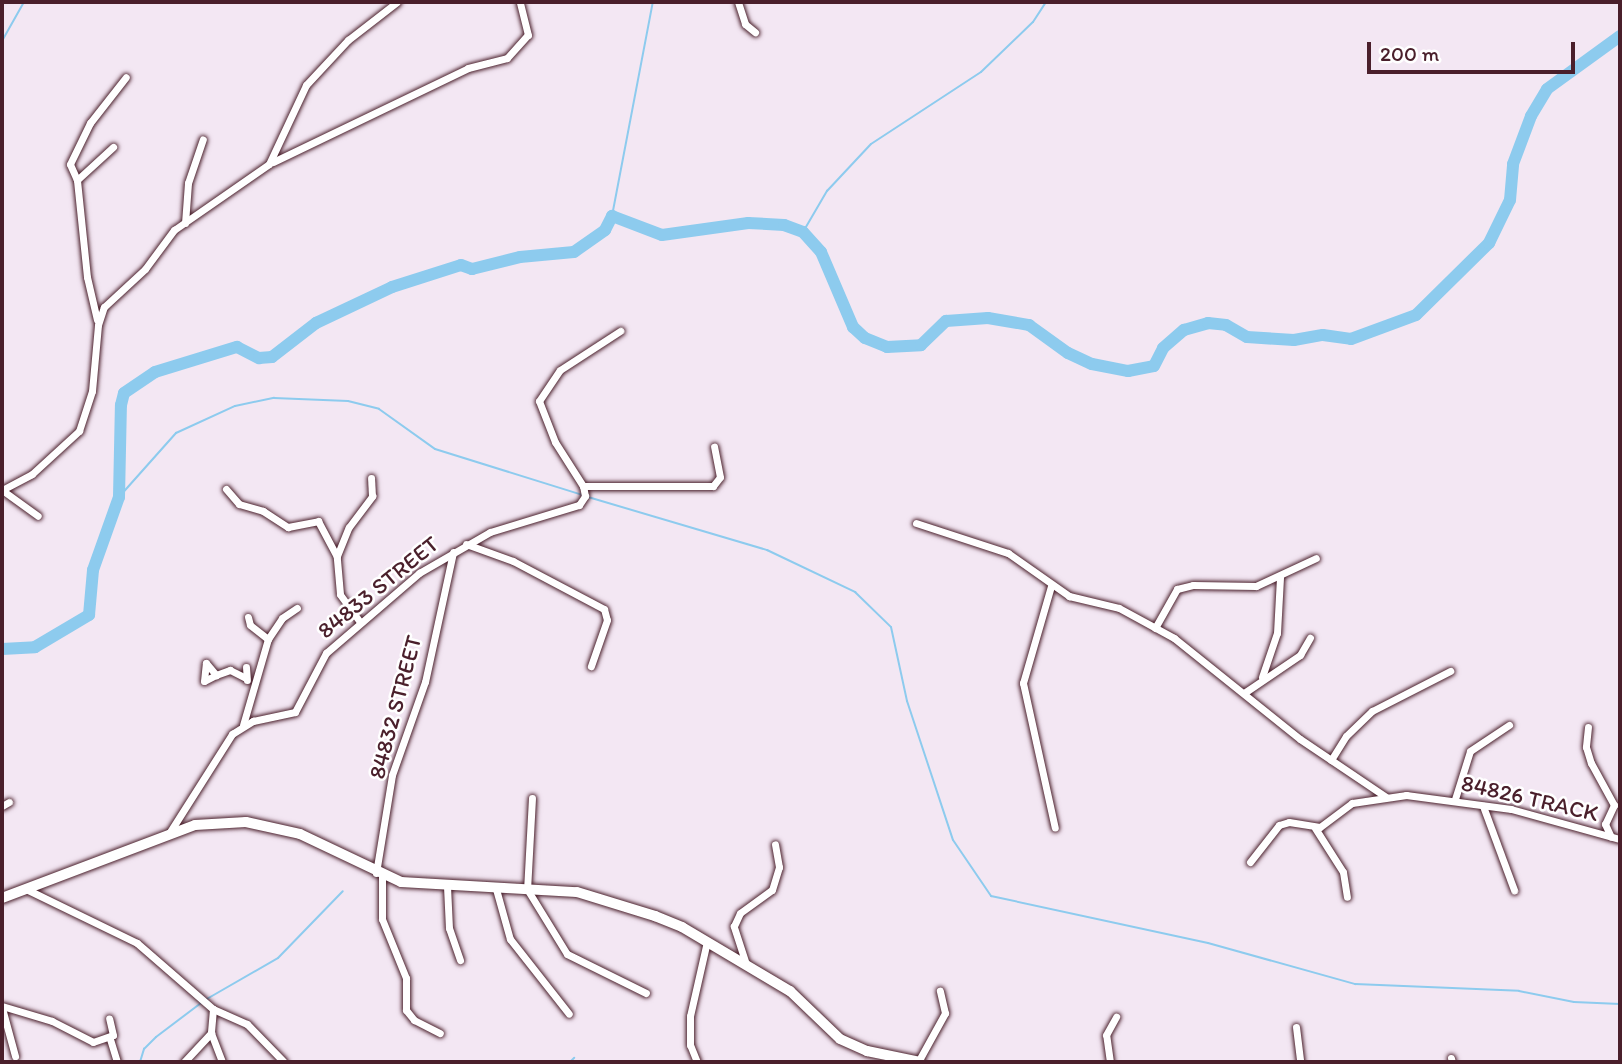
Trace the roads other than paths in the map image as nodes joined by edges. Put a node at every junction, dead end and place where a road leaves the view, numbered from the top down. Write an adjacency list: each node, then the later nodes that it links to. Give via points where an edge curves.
1 (397, 2): 8 (street, via 348,40 306,85)
2 (520, 2): 8 (street, via 528,35 507,58 468,68)
3 (738, 2): 4 (street, via 745,24)
4 (755, 32)
5 (126, 77): 9 (street, via 90,123 71,159)
6 (203, 139): 10 (street, via 188,183)
7 (113, 147): 9 (street)
8 (269, 164): 10 (street)
9 (77, 180): 11 (street, via 86,277)
10 (185, 223): 11 (street, via 104,307)
11 (98, 325): 17 (street, via 92,391 79,431 32,474)
12 (620, 331): 15 (street, via 560,370 541,395 555,442)
13 (714, 447): 15 (street, via 720,477 713,486)
14 (371, 478): 22 (street, via 372,496 349,527)
15 (583, 486): 20 (street, 84833 STREET, via 585,496 579,505)
16 (226, 489): 22 (street, via 239,504 263,511 288,527 318,521)
17 (2, 490): 18 (street)
18 (38, 516)
19 (916, 523): 25 (street, via 1008,553)
20 (465, 544): 21 (street, 84833 STREET); 32 (street, via 513,561 604,609 607,620)
21 (453, 552): 28 (street, 84833 STREET); 55 (street, 84832 STREET, via 425,682 393,775)
22 (337, 556): 28 (street, via 340,594)
23 (1317, 558): 24 (street)
24 (1280, 577): 29 (street, via 1242,588 1183,586 1173,594); 36 (street, via 1278,633)
25 (1051, 586): 29 (street, via 1069,596 1119,608); 48 (street, via 1023,683)
26 (297, 608): 30 (street, via 282,618)
27 (248, 617): 30 (street, via 250,625)
28 (360, 622): 41 (street, 84833 STREET, via 326,653 295,712)
29 (1156, 628): 39 (street, via 1192,650)
30 (268, 639): 38 (street)
31 (1310, 639): 36 (street, via 1300,655)
32 (592, 666)
33 (246, 667): 37 (street)
34 (1450, 671): 43 (street, via 1372,711 1346,736)
35 (216, 675): 37 (street, via 230,670)
36 (1262, 677): 39 (street)
37 (246, 678): 38 (street)
38 (251, 691): 41 (street)
39 (1244, 693): 43 (street)
40 (1509, 725): 46 (street, via 1470,751)
41 (243, 726): 50 (street, 84833 STREET, via 221,746)
42 (1588, 727): 51 (street, via 1586,747 1591,763 1614,805 1605,824)
43 (1331, 760): 44 (street)
44 (1386, 797): 46 (street, 84826 TRACK); 49 (street, 84826 TRACK, via 1352,803)
45 (531, 798): 58 (street)
46 (1455, 799): 47 (street, 84826 TRACK)
47 (1483, 806): 51 (street, 84826 TRACK, via 1511,809); 60 (street)
48 (1055, 828)
49 (1315, 828): 54 (street, via 1289,822 1279,825); 61 (street, via 1343,873)
50 (168, 836): 55 (street, via 213,821 246,822 299,834); 59 (street, via 72,869)
51 (1611, 837): 52 (street, 84826 TRACK)
52 (1620, 839)
53 (775, 844): 65 (street, via 779,867 772,890 740,913 734,926)
54 (1250, 862)
55 (379, 874): 56 (street); 75 (street, 84832 STREET, via 382,919 405,978 406,1010 414,1020)
56 (447, 886): 57 (street); 64 (street, via 449,928)
57 (496, 889): 58 (street); 70 (street, via 510,939)
58 (527, 889): 63 (street, via 588,894 682,927); 67 (street, via 567,954)
59 (28, 890): 62 (street); 69 (street, via 137,943)
60 (1514, 890)
61 (1347, 897)
62 (2, 898)
63 (707, 941): 65 (street); 82 (street, via 690,1016)
64 (460, 960)
65 (747, 964): 83 (street, via 803,1000 840,1039 867,1051)
66 (940, 990): 83 (street, via 945,1013 924,1044)
67 (646, 993)
68 (2, 1007): 76 (street, via 52,1021 93,1042); 77 (street)
69 (212, 1009): 74 (street); 81 (street, via 240,1019)
70 (569, 1014)
71 (1116, 1017): 84 (street, via 1106,1035)
72 (108, 1018): 76 (street, via 113,1029)
73 (1296, 1027): 85 (street)
74 (211, 1033): 78 (street); 80 (street)
75 (440, 1033)
76 (110, 1039): 79 (street)
77 (15, 1056)
78 (221, 1061)
79 (117, 1062)
80 (184, 1062)
81 (284, 1062)
82 (697, 1062)
83 (919, 1062)
84 (1110, 1062)
85 (1300, 1062)

